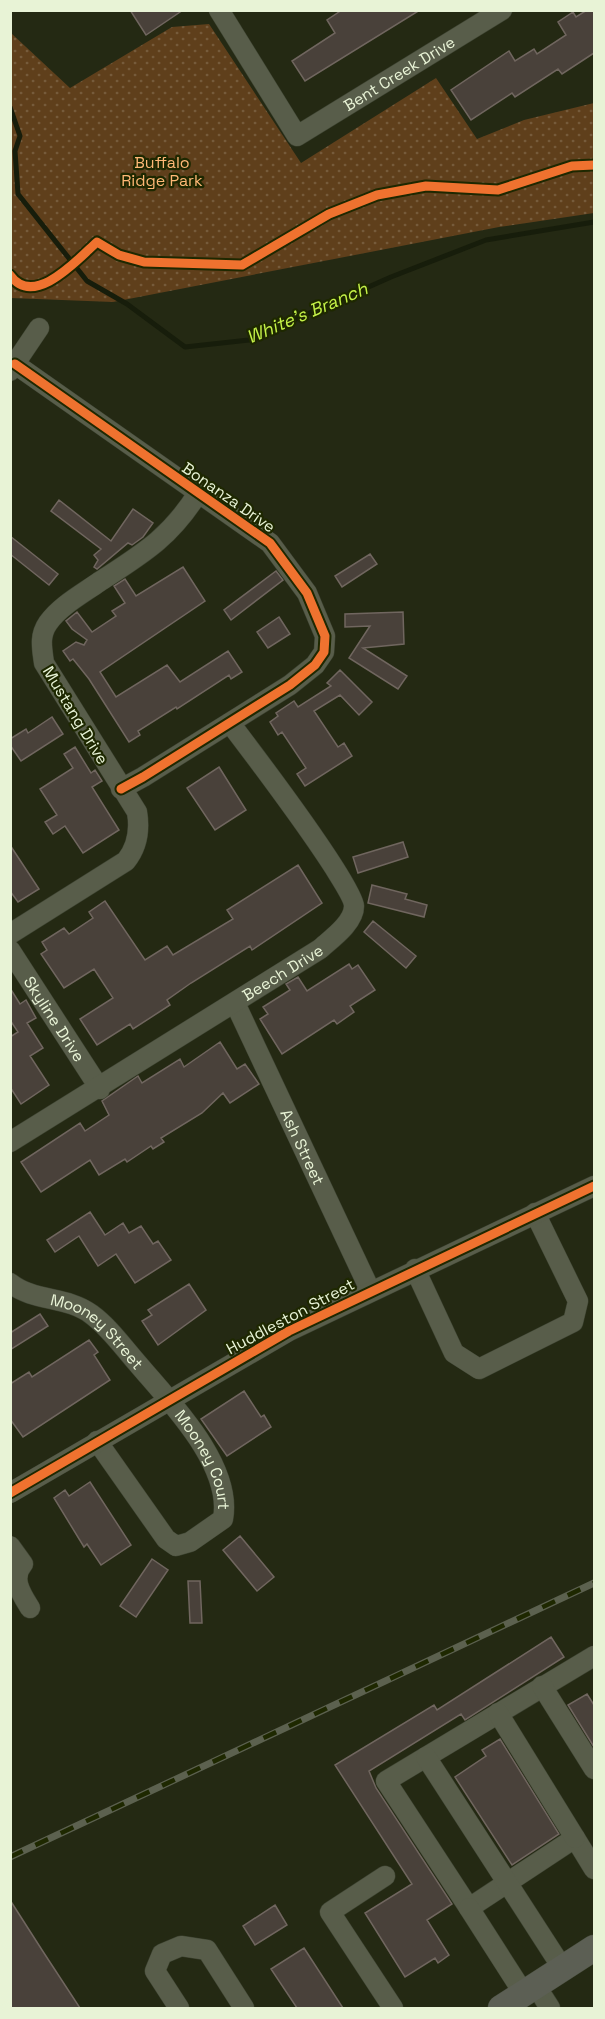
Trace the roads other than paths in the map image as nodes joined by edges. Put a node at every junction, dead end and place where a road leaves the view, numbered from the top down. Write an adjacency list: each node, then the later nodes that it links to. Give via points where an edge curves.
1 (219, 10): 2 (street, Bent Creek Drive, via 297,136)
2 (502, 10)
3 (39, 328): 4 (street)
4 (13, 367): 5 (street, Bonanza Drive)
5 (198, 493): 6 (street, Bonanza Drive, via 270,543 307,593 325,636 324,652 315,665); 7 (street, Mustang Drive, via 181,520 152,547 71,601 48,622 41,638 44,663)
6 (231, 723): 7 (street, Bonanza Drive); 10 (street, Beech Drive, via 333,866 354,906 339,932 320,949)
7 (121, 789): 8 (street, Mustang Drive, via 137,812 140,830 133,852 126,861)
8 (10, 934)
9 (10, 950): 11 (street, Skyline Drive)
10 (235, 1003): 11 (street, Beech Drive); 17 (street, Ash Street)
11 (100, 1089): 12 (street, Beech Drive)
12 (10, 1142)
13 (592, 1193): 14 (street, Huddleston Street)
14 (536, 1213): 15 (street, Huddleston Street); 15 (street, via 578,1301 573,1322 479,1369 454,1353)
15 (415, 1269): 17 (street, Huddleston Street)
16 (10, 1283): 18 (street, Mooney Street, via 38,1297 69,1303 90,1313)
17 (370, 1290): 18 (street, Huddleston Street)
18 (168, 1400): 19 (street, Huddleston Street); 19 (street, Mooney Court, via 203,1447 222,1486 226,1504 223,1519 190,1542 176,1546 166,1539)
19 (96, 1442): 20 (street, Huddleston Street)
20 (10, 1493)
21 (10, 1546): 22 (street, via 23,1564 17,1587)
22 (30, 1608)
23 (594, 1656): 24 (street)
24 (542, 1686): 25 (street); 27 (street)
25 (498, 1713): 26 (street); 28 (street)
26 (426, 1757): 31 (street); 32 (street, via 386,1781)
27 (594, 1769)
28 (575, 1838): 29 (street); 31 (street)
29 (594, 1867)
30 (386, 1876): 38 (street, via 330,1912)
31 (507, 1883): 32 (street); 34 (street)
32 (469, 1908): 35 (street)
33 (594, 1948): 34 (main road)
34 (563, 1969): 35 (main road)
35 (530, 1990): 39 (main road); 40 (street)
36 (178, 2008): 37 (street, via 155,1971 162,1954 181,1946 207,1950)
37 (244, 2008)
38 (393, 2008)
39 (501, 2008)
40 (550, 2008)

